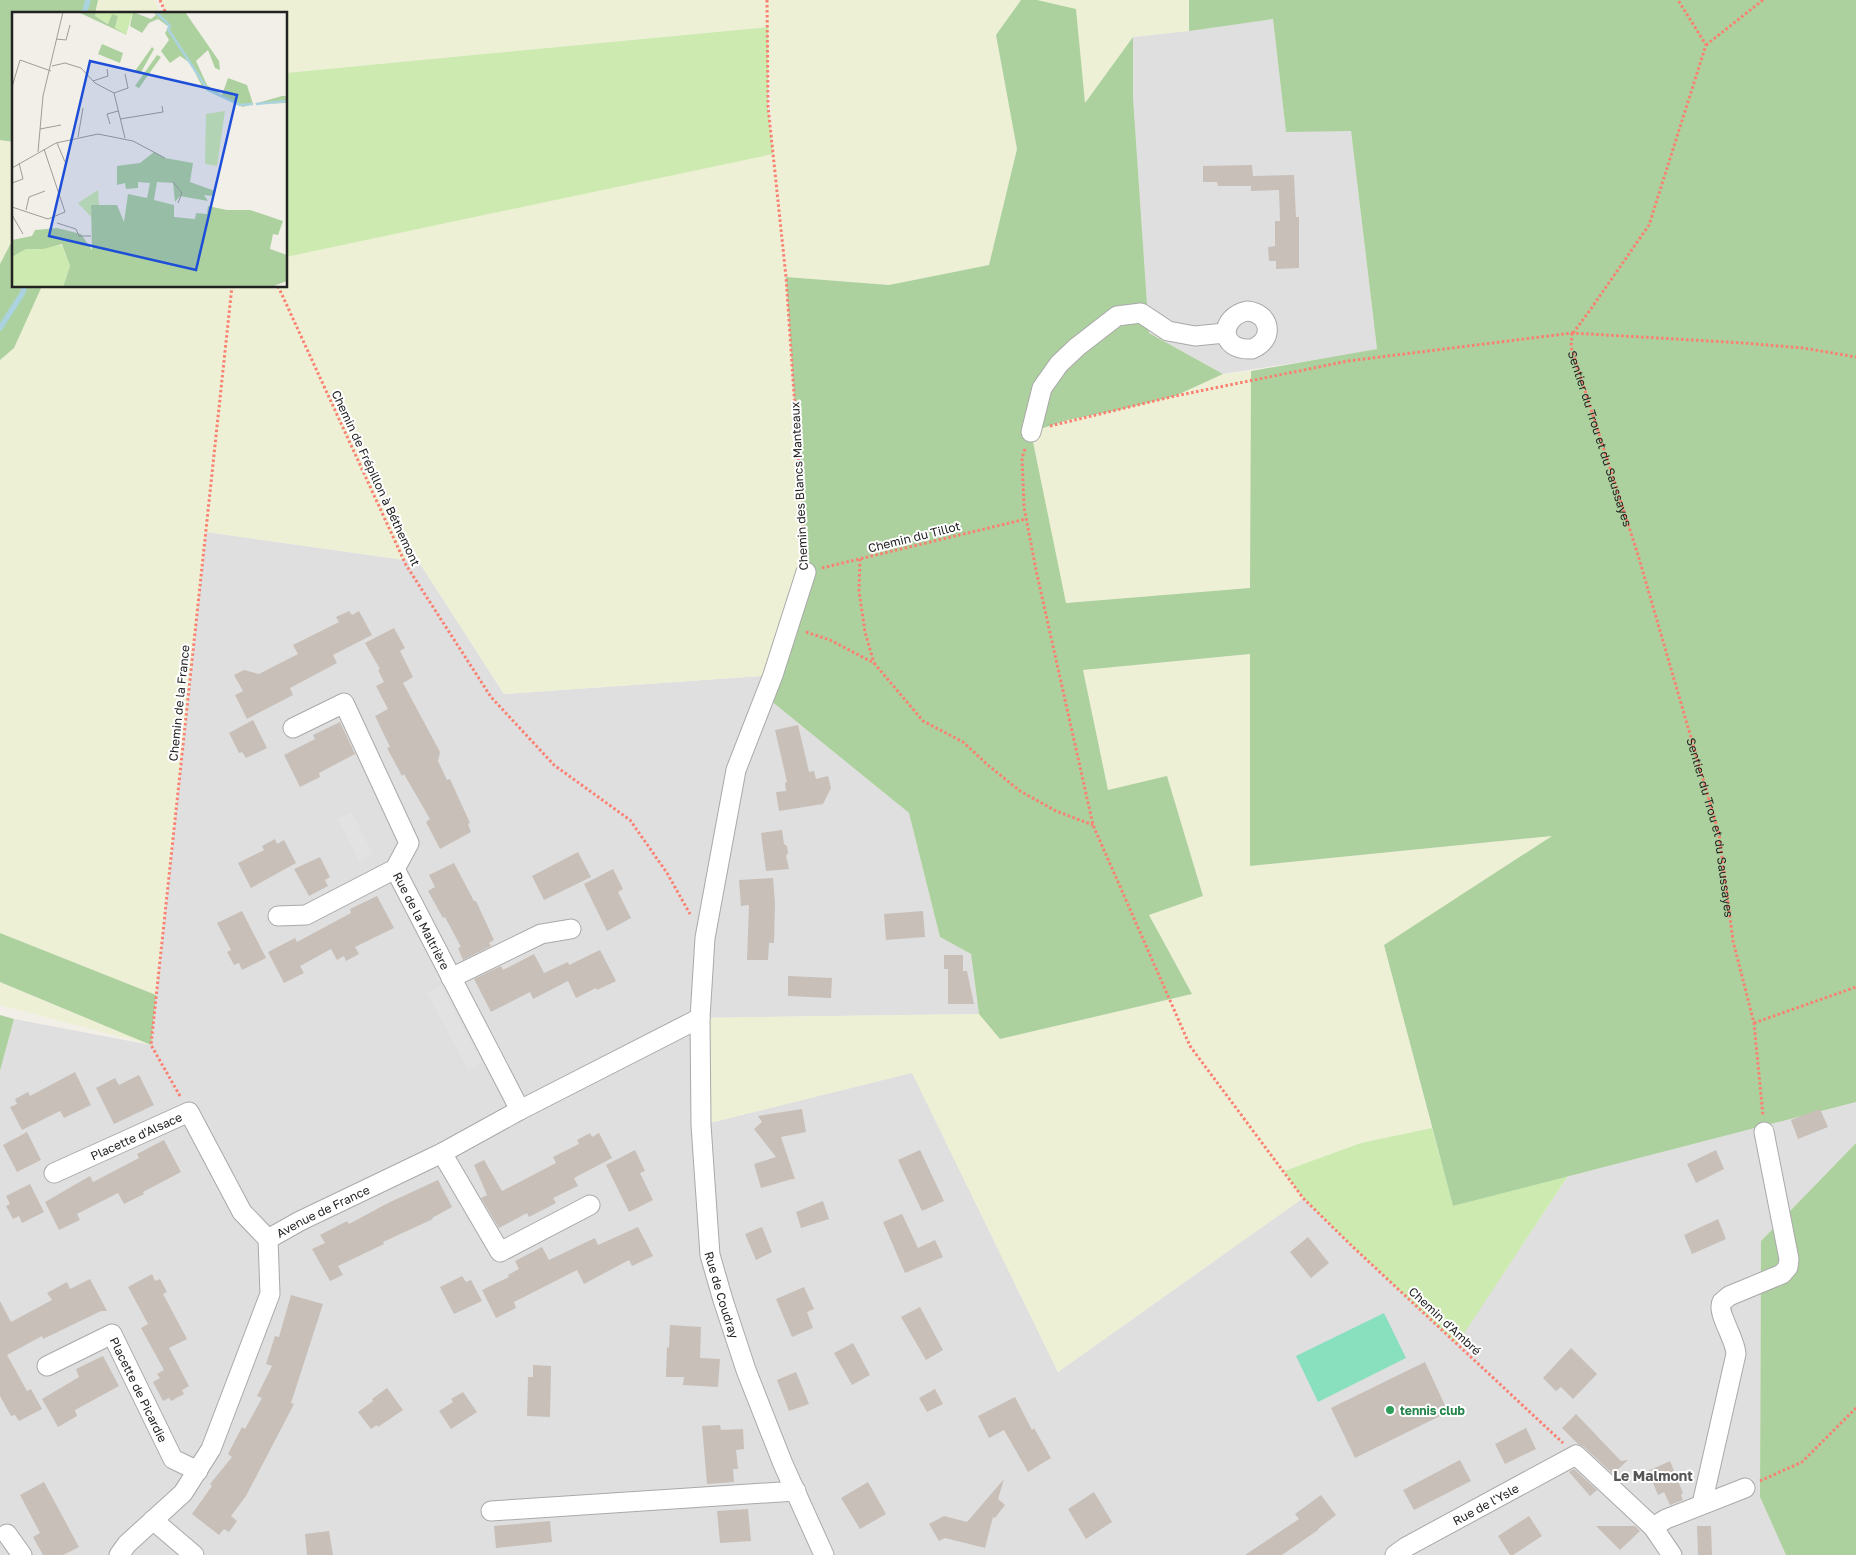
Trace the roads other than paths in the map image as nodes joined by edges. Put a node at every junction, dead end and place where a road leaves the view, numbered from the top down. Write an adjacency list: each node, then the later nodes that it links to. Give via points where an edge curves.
1 (1226, 333): 2 (street, via 1195,336 1168,331 1141,313 1117,316 1059,364 1042,388)
2 (1031, 432)
3 (806, 572): 9 (street, Chemin des Blancs Manteaux, via 773,675 736,770 705,938)
4 (293, 728): 5 (street, Rue de la Maltrière, via 344,702 410,843)
5 (395, 869): 6 (street, via 306,915); 8 (street, Rue de la Maltrière)
6 (278, 916)
7 (572, 929): 8 (street, via 541,934)
8 (451, 978): 10 (street, Rue de la Maltrière)
9 (700, 1018): 10 (street, Avenue de France); 19 (street, Rue de Coudray, via 701,1125 710,1255 746,1370)
10 (520, 1110): 12 (street, Avenue de France)
11 (1764, 1132): 20 (street, via 1790,1259 1782,1274 1722,1301 1721,1309 1736,1354)
12 (442, 1152): 14 (street, via 500,1252); 15 (street, Avenue de France)
13 (54, 1173): 15 (street, Placette d'Alsace, via 189,1112 242,1212)
14 (590, 1205)
15 (268, 1239): 17 (street, Avenue de France, via 270,1294 211,1449)
16 (47, 1366): 17 (street, Placette de Picardie, via 112,1334 173,1458)
17 (198, 1471): 22 (street, Avenue de France, via 183,1493)
18 (1745, 1488): 20 (street)
19 (796, 1491): 21 (street); 28 (street, Rue de Coudray)
20 (1702, 1504): 23 (street)
21 (492, 1511)
22 (153, 1520): 26 (street, Avenue de France); 27 (street)
23 (1653, 1527): 29 (street, Rue de l'Ysle, via 1576,1455); 30 (street)
24 (7, 1534): 25 (street)
25 (22, 1555)
26 (119, 1555)
27 (194, 1555)
28 (824, 1555)
29 (1395, 1555)
30 (1672, 1555)

